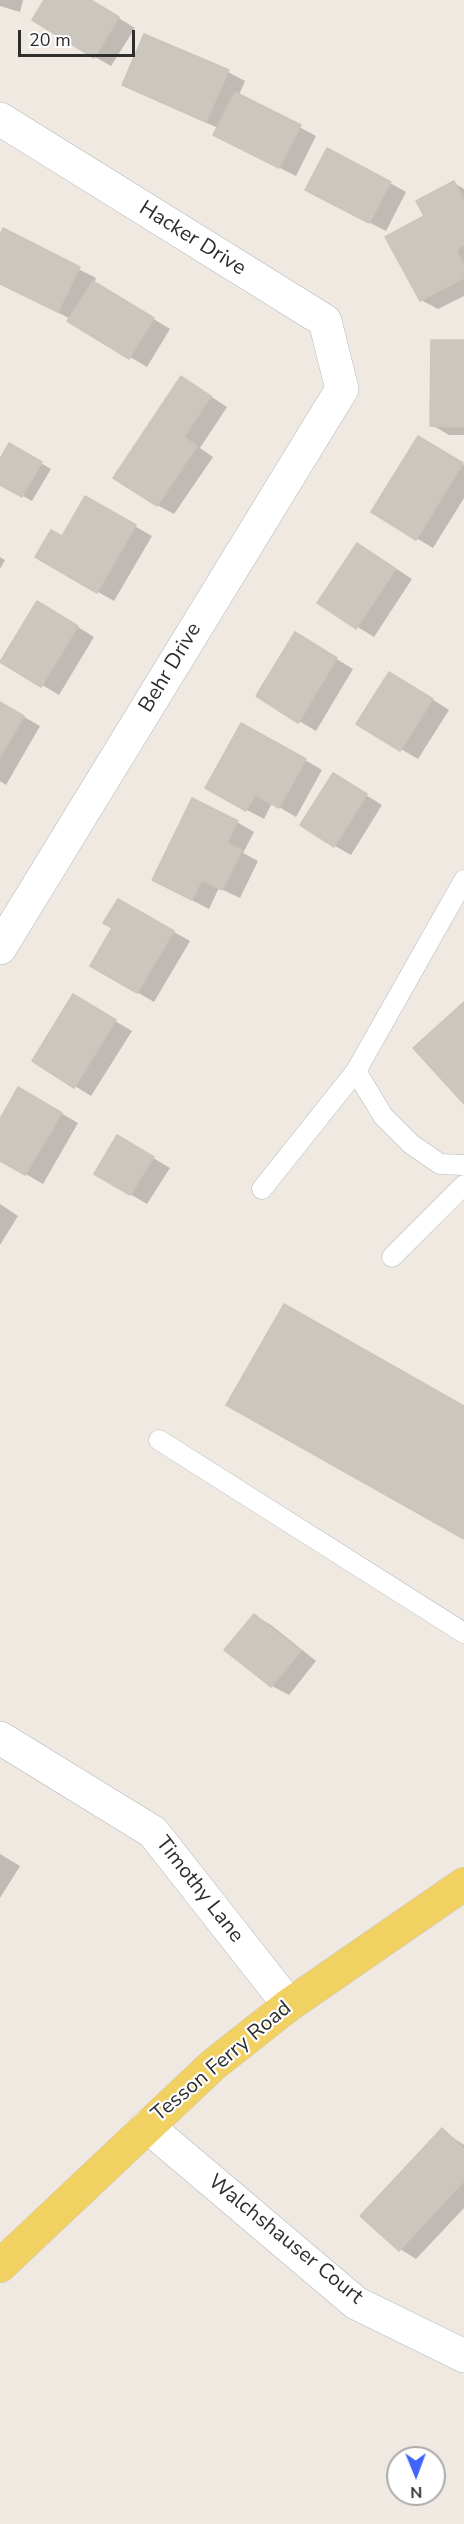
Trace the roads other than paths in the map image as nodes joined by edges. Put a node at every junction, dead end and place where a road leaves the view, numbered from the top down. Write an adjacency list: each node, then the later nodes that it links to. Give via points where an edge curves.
1 (0, 119): 2 (street, Hacker Drive, via 325,321)
2 (342, 389): 4 (street, Behr Drive)
3 (464, 880): 5 (lane)
4 (0, 948)
5 (356, 1071): 6 (lane, via 383,1116 411,1144 440,1164); 8 (lane)
6 (464, 1165)
7 (464, 1185): 9 (lane)
8 (262, 1189)
9 (392, 1257)
10 (159, 1440): 11 (lane)
11 (464, 1633)
12 (0, 1738): 14 (street, Timothy Lane, via 153,1832)
13 (464, 1884): 14 (main road, Tesson Ferry Road)
14 (289, 2005): 15 (main road, Tesson Ferry Road, via 213,2065)
15 (147, 2126): 16 (main road, Tesson Ferry Road); 17 (street, Walchshauser Court, via 356,2302)
16 (0, 2266)
17 (464, 2356)

